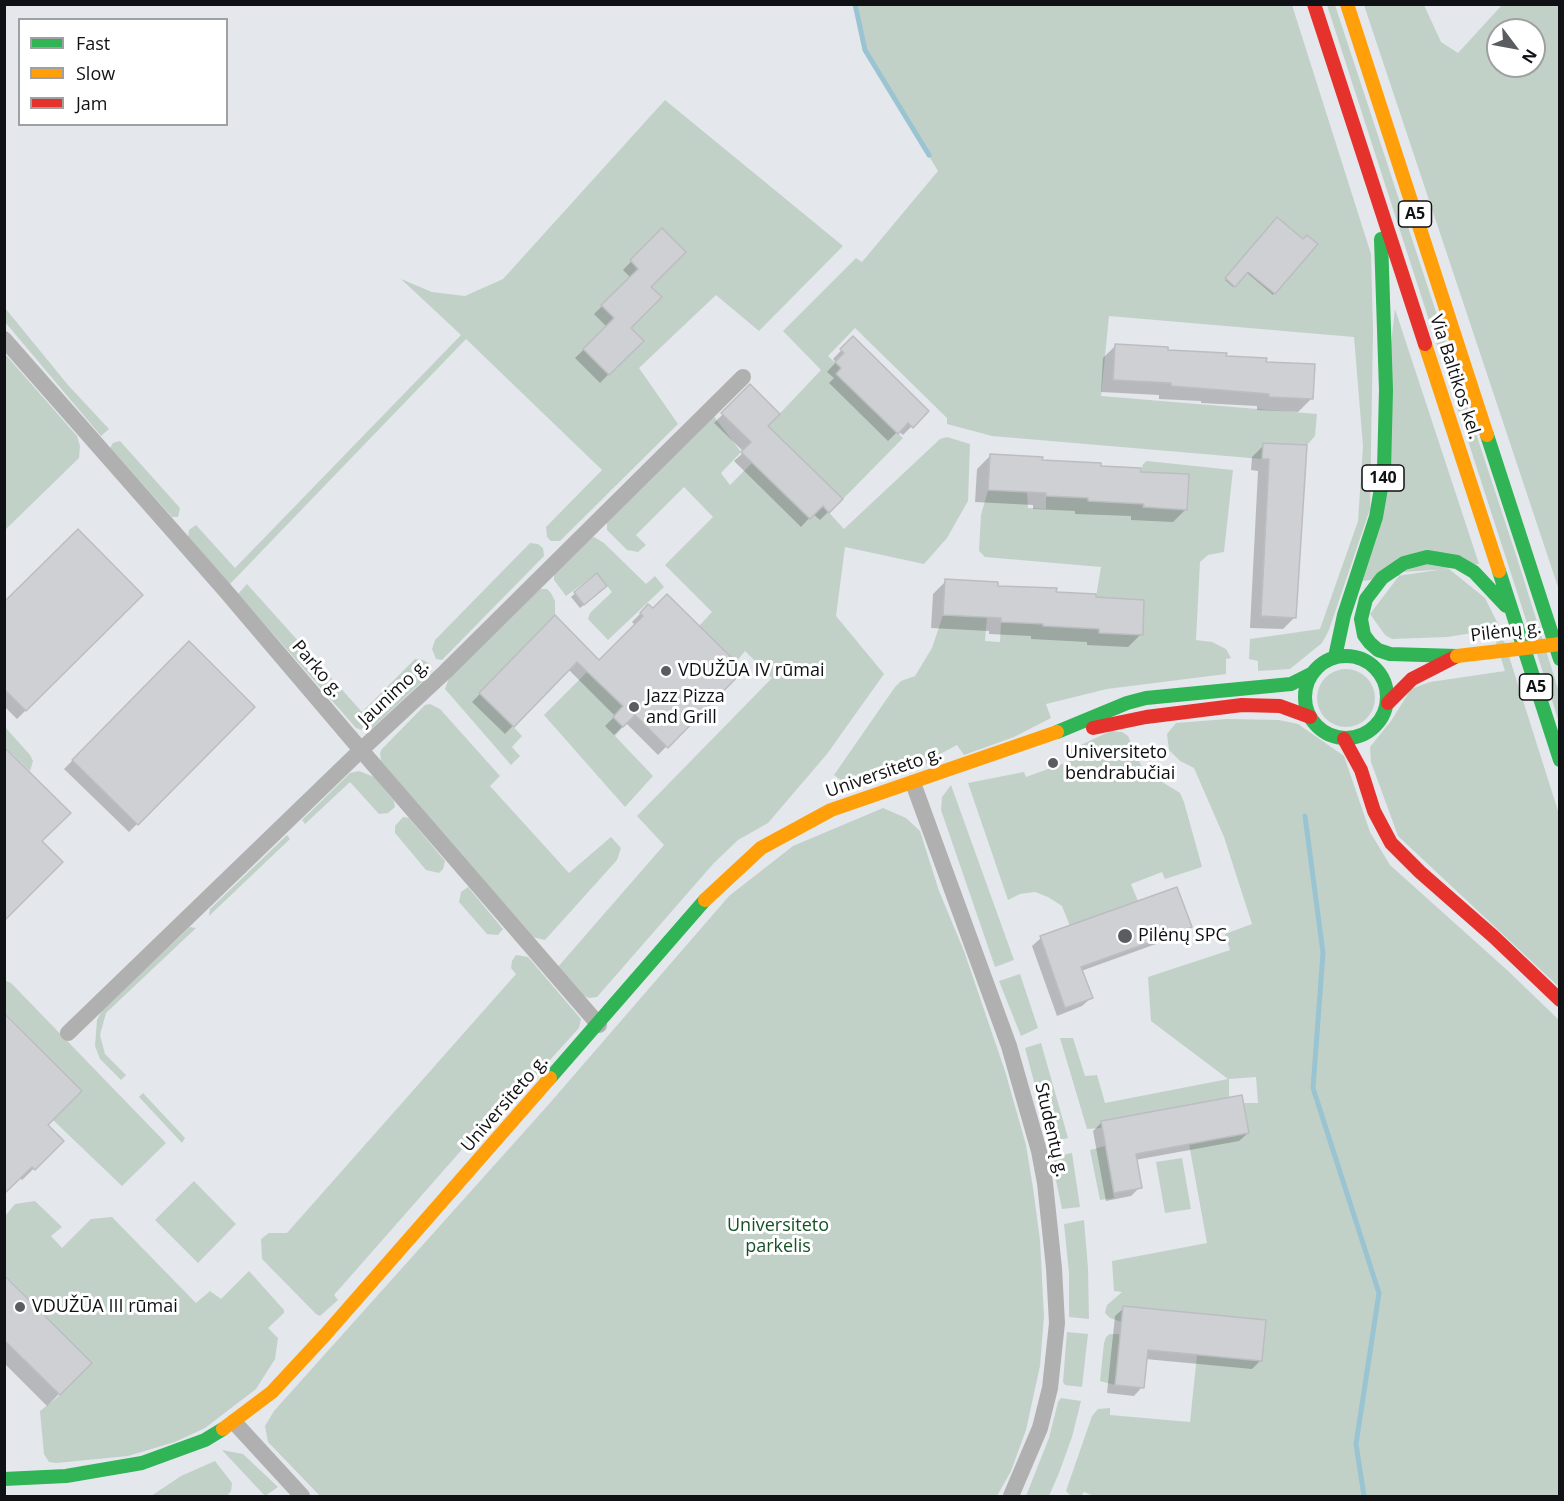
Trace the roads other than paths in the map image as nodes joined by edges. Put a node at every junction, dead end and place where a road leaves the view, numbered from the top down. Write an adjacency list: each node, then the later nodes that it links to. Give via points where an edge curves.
1 (1314, 4): 3 (main road, Via Baltikos kel. / A5)
2 (1347, 4): 10 (main road, Via Baltikos kel. / A5)
3 (1380, 203): 6 (main road, Via Baltikos kel. / A5); 9 (main road, 140, via 1386,390 1384,471 1376,517 1344,615)
4 (4, 339): 17 (street, Parko g.)
5 (743, 377): 17 (street, Jaunimo g.)
6 (1512, 613): 8 (main road, via 1474,572 1457,562 1427,557 1404,562 1382,578 1366,599 1361,619 1370,643 1390,654); 18 (main road, Via Baltikos kel. / A5)
7 (1560, 644): 8 (main road, Pilėnų g., bridge)
8 (1457, 656): 11 (main road, Pilėnų g., via 1388,668); 13 (main road, Pilėnų g., via 1412,679)
9 (1335, 657): 11 (main road, via 1362,659); 12 (main road)
10 (1560, 658)
11 (1374, 666): 13 (main road, via 1387,689)
12 (1313, 673): 14 (main road, via 1305,694); 16 (main road, Universiteto g., via 1291,684 1146,698 1107,710)
13 (1388, 703): 15 (main road, via 1384,715 1368,733)
14 (1310, 717): 15 (main road, via 1324,733); 16 (main road, Universiteto g., via 1280,706 1242,705 1138,718)
15 (1344, 739): 20 (main road, via 1391,843)
16 (1036, 741): 19 (main road, Universiteto g.)
17 (361, 750): 21 (street, Parko g.); 22 (street, Jaunimo g.)
18 (1560, 760)
19 (913, 783): 21 (main road, Universiteto g., via 816,817 761,849 710,895); 26 (street, Studentų g., via 1009,1046 1045,1183 1057,1323 1050,1388 1040,1428)
20 (1560, 1000)
21 (599, 1024): 23 (main road, Universiteto g., via 304,1358 272,1392)
22 (68, 1033)
23 (234, 1422): 24 (main road, Universiteto g., via 205,1440 142,1463 66,1476); 25 (street)
24 (4, 1479)
25 (302, 1497)
26 (1011, 1497)

